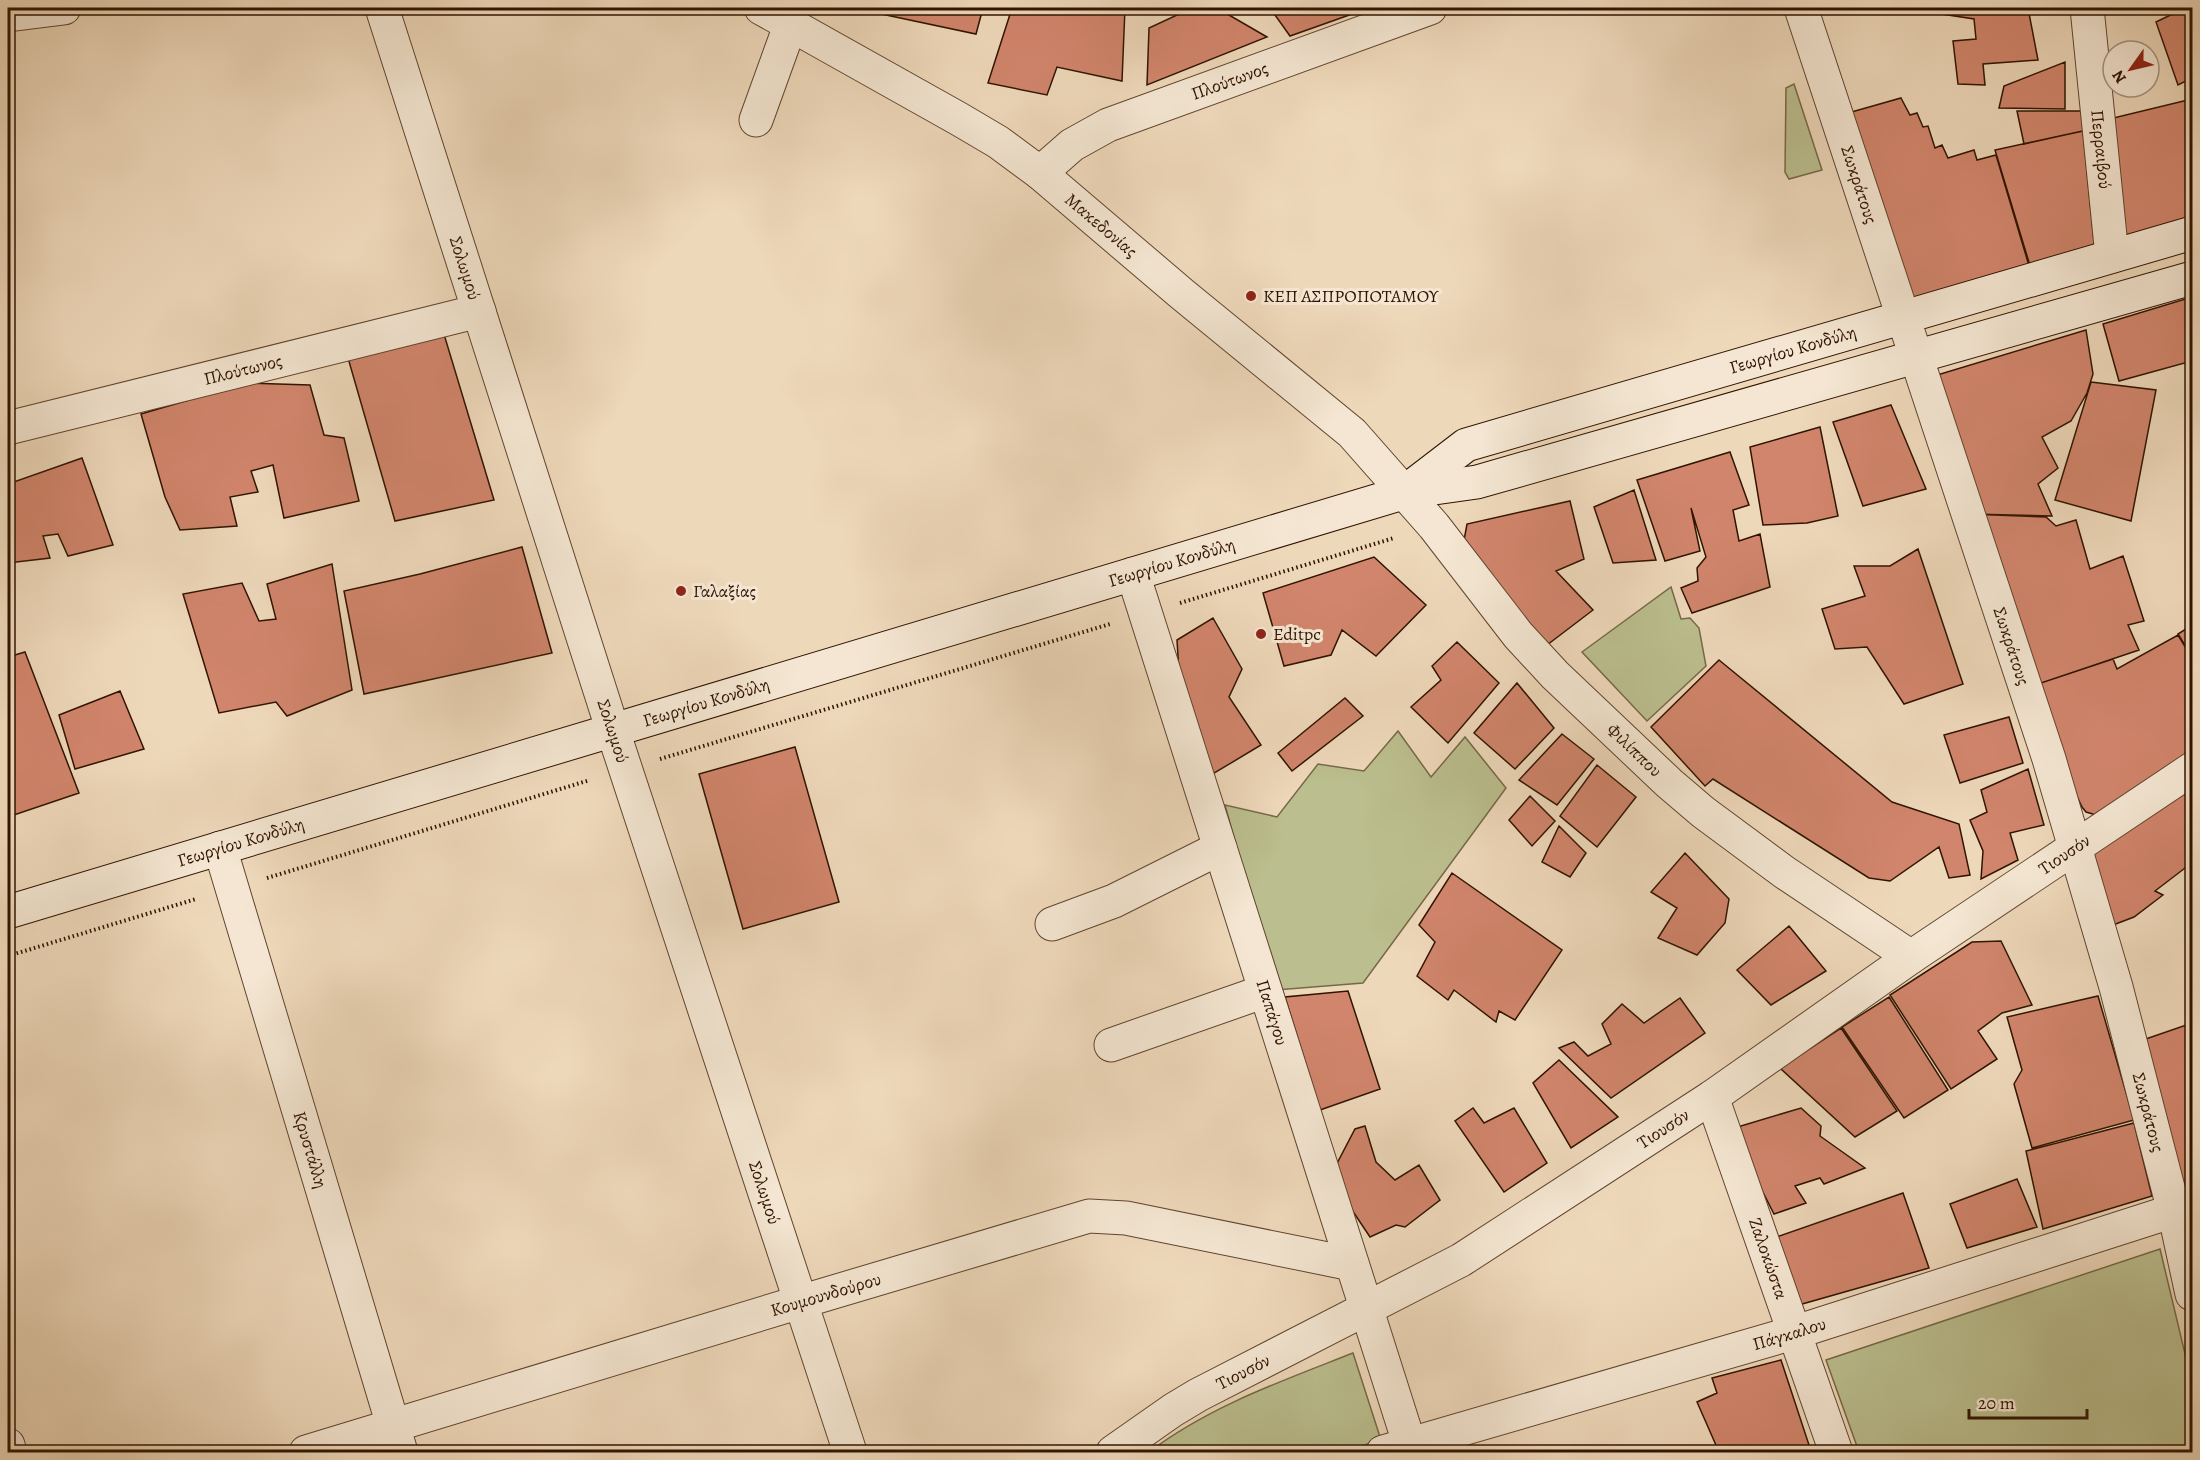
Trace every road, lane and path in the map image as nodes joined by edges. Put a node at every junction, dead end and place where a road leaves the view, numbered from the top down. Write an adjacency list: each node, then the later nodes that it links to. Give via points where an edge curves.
1 (64, 8): 7 (street)
2 (382, 8): 13 (street, Σολωμού)
3 (1430, 8): 9 (street, Πλούτωνος, via 1108,125 1072,145)
4 (1801, 8): 14 (street, Σωκράτους)
5 (2087, 8): 11 (street, Περραιβού)
6 (770, 11): 8 (street); 9 (street, Μακεδονίας, via 998,142)
7 (8, 15)
8 (756, 120)
9 (1040, 172): 17 (street, Μακεδονίας, via 1352,433)
10 (2193, 233): 11 (street, Γεωργίου Κονδύλη)
11 (2112, 256): 14 (street, Γεωργίου Κονδύλη)
12 (2193, 278): 15 (street, Γεωργίου Κονδύλη)
13 (479, 311): 16 (street, Πλούτωνος); 21 (street, Σολωμού)
14 (1903, 318): 15 (street, Σωκράτους); 17 (street, Γεωργίου Κονδύλη, via 1466,445)
15 (1916, 357): 17 (street, Γεωργίου Κονδύλη, via 1477,482); 24 (street, Σωκράτους)
16 (8, 428)
17 (1406, 492): 18 (street, Φιλίππου); 19 (street, Γεωργίου Κονδύλη)
18 (1434, 526): 20 (path); 31 (street, Φιλίππου, via 1555,675 1669,783 1767,860)
19 (1133, 574): 20 (street, Παπάγου); 21 (street, Γεωργίου Κονδύλη)
20 (1145, 613): 23 (path); 26 (street, Παπάγου)
21 (613, 730): 23 (street, Σολωμού); 25 (street, Γεωργίου Κονδύλη)
22 (2193, 769): 24 (street, Τιουσόν)
23 (626, 770): 27 (path); 38 (street, Σολωμού)
24 (2074, 846): 31 (street, Τιουσόν); 35 (street, Σωκράτους)
25 (220, 848): 27 (street, Κρυστάλλη); 28 (street, Γεωργίου Κονδύλη)
26 (1220, 848): 29 (street, via 1131,894); 32 (street, Παπάγου)
27 (232, 888): 30 (path); 41 (street, Κρυστάλλη)
28 (8, 912)
29 (1052, 924)
30 (8, 956)
31 (1911, 957): 34 (street, Τιουσόν)
32 (1265, 991): 33 (street); 36 (street, Παπάγου)
33 (1111, 1045)
34 (1712, 1097): 39 (street, Τιουσόν, via 1461,1260); 40 (street, Ζαλοκώστα)
35 (2183, 1208): 37 (street, Σωκράτους); 40 (street, Πάγκαλου)
36 (1352, 1264): 38 (street, Κουμουνδούρου, via 1126,1218 1089,1216); 39 (street, Παπάγου)
37 (2193, 1294)
38 (800, 1302): 41 (street, Κουμουνδούρου); 46 (street, Σολωμού)
39 (1366, 1310): 43 (street, Παπάγου); 47 (street, Τιουσόν, via 1198,1395)
40 (1793, 1333): 43 (street, Πάγκαλου); 48 (street, Ζαλοκώστα)
41 (397, 1439): 45 (street, Κουμουνδούρου)
42 (8, 1445): 44 (street)
43 (1401, 1450)
44 (10, 1452)
45 (306, 1452)
46 (850, 1452)
47 (1113, 1452)
48 (1836, 1452)

